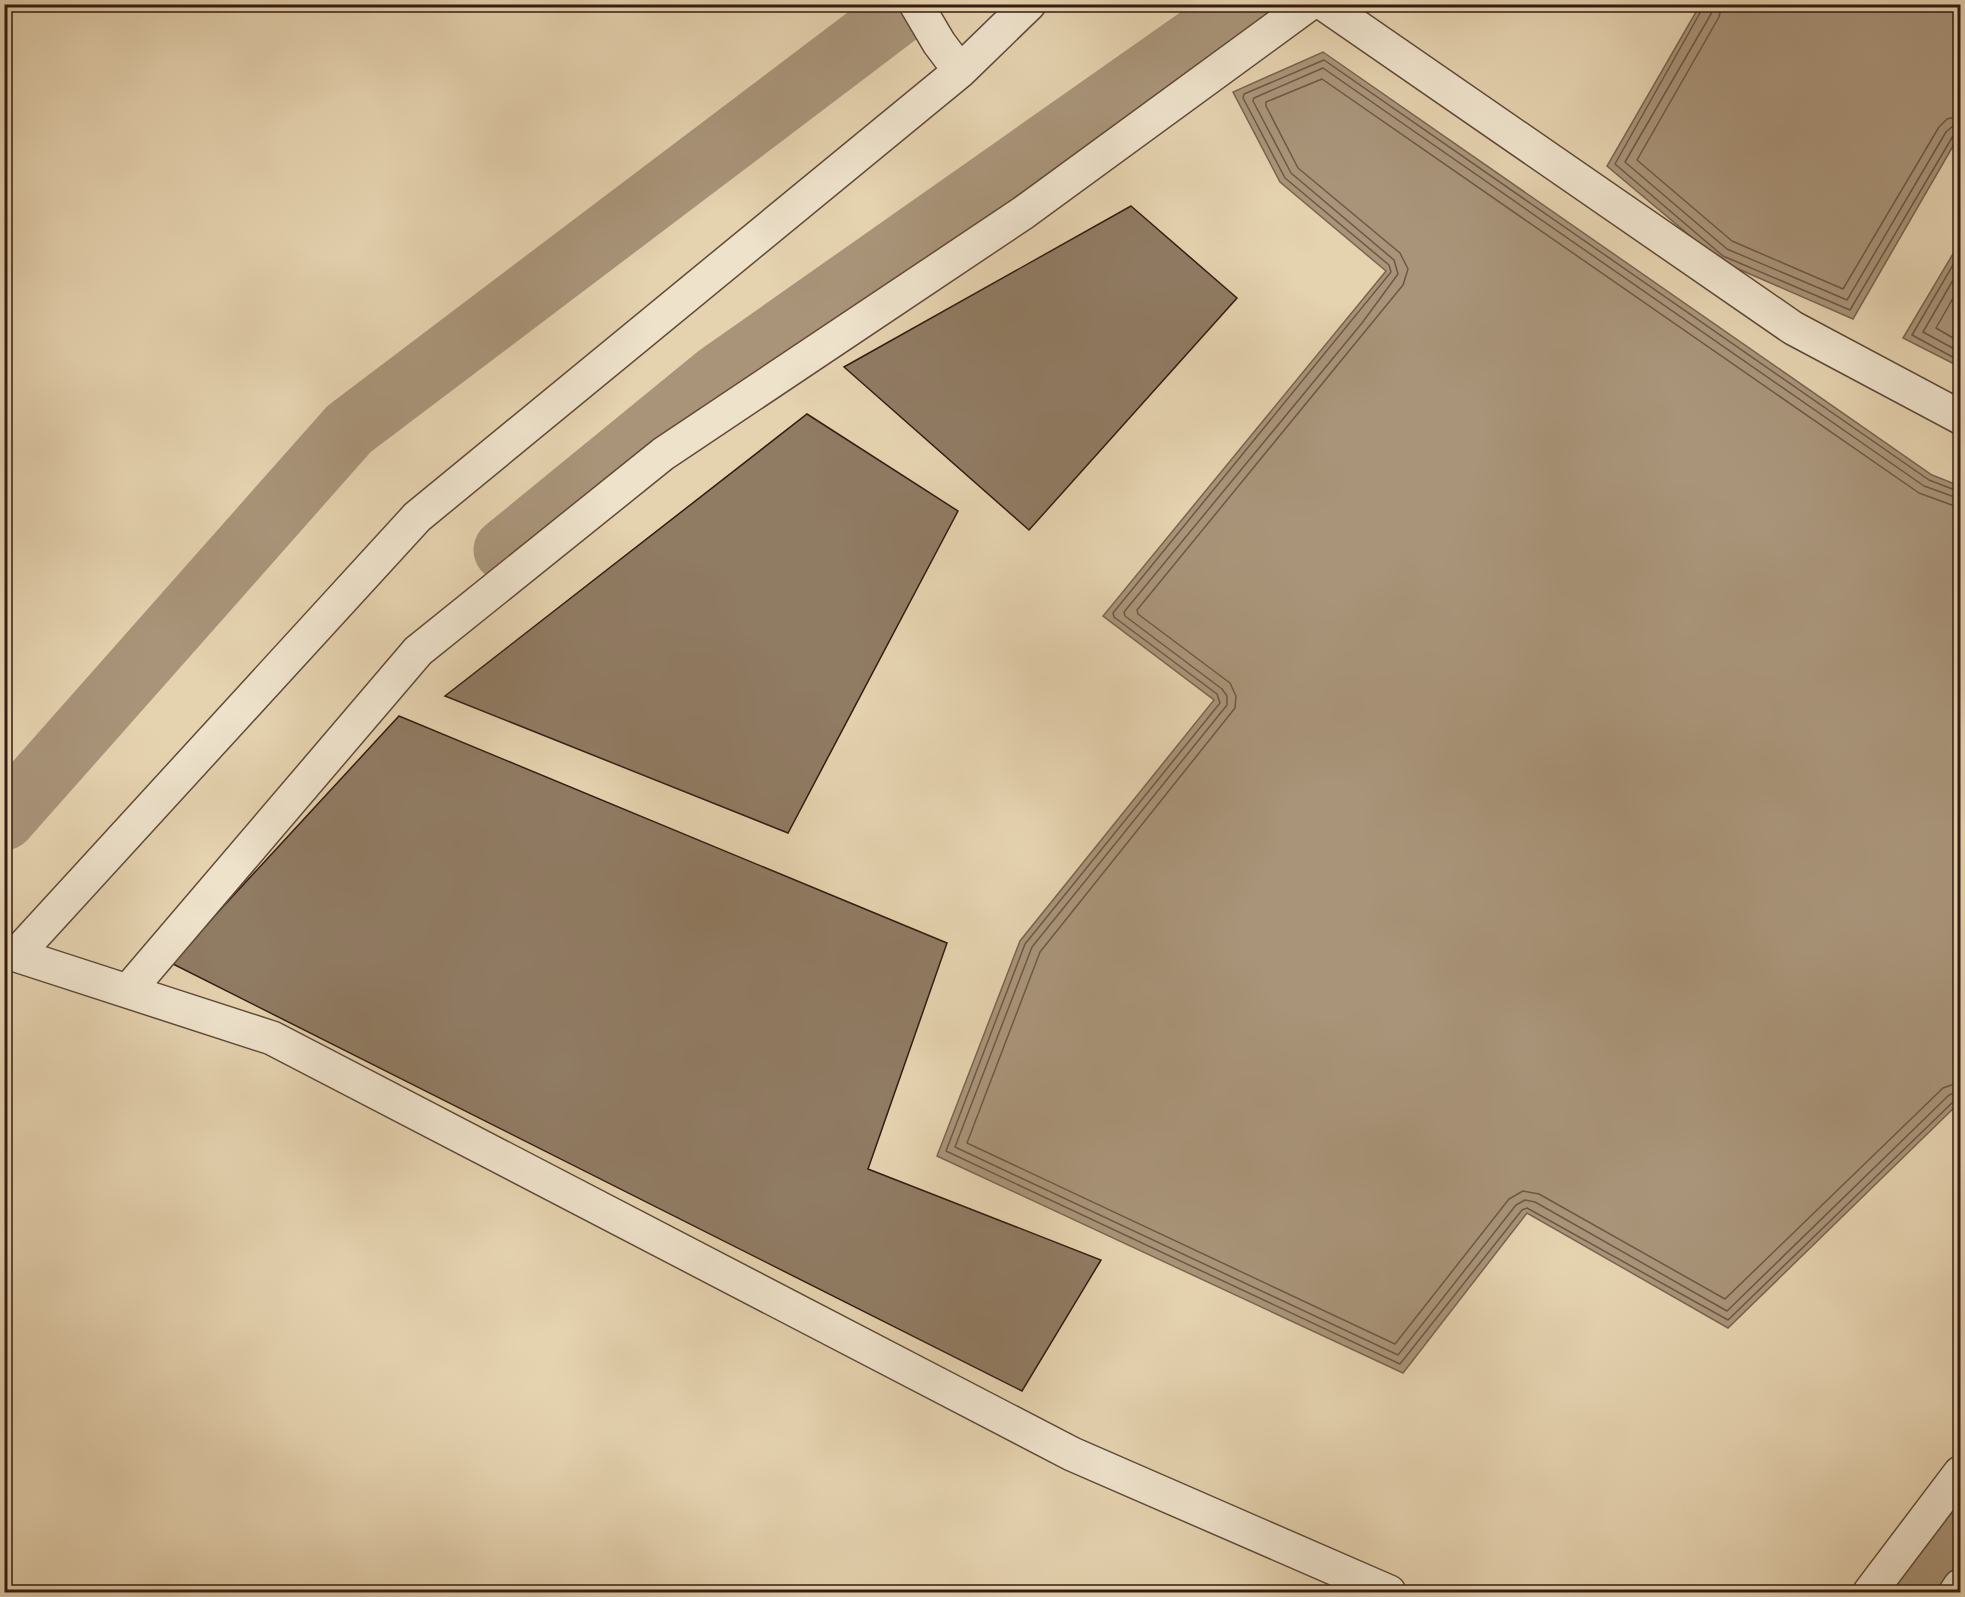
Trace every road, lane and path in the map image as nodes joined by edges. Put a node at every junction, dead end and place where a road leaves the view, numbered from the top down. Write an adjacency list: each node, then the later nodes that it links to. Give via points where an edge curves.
1 (916, 4): 5 (street)
2 (1029, 4): 5 (street)
3 (1309, 4): 8 (street, via 1023,213 663,454 418,651)
4 (1324, 4): 6 (street, via 1793,328)
5 (960, 71): 7 (street, via 417,517)
6 (1960, 417)
7 (10, 954): 8 (street)
8 (128, 991): 11 (street, via 273,1038 1072,1454)
9 (1960, 1473): 12 (street)
10 (1960, 1586): 13 (street)
11 (1389, 1593)
12 (1870, 1593)
13 (1956, 1593)

